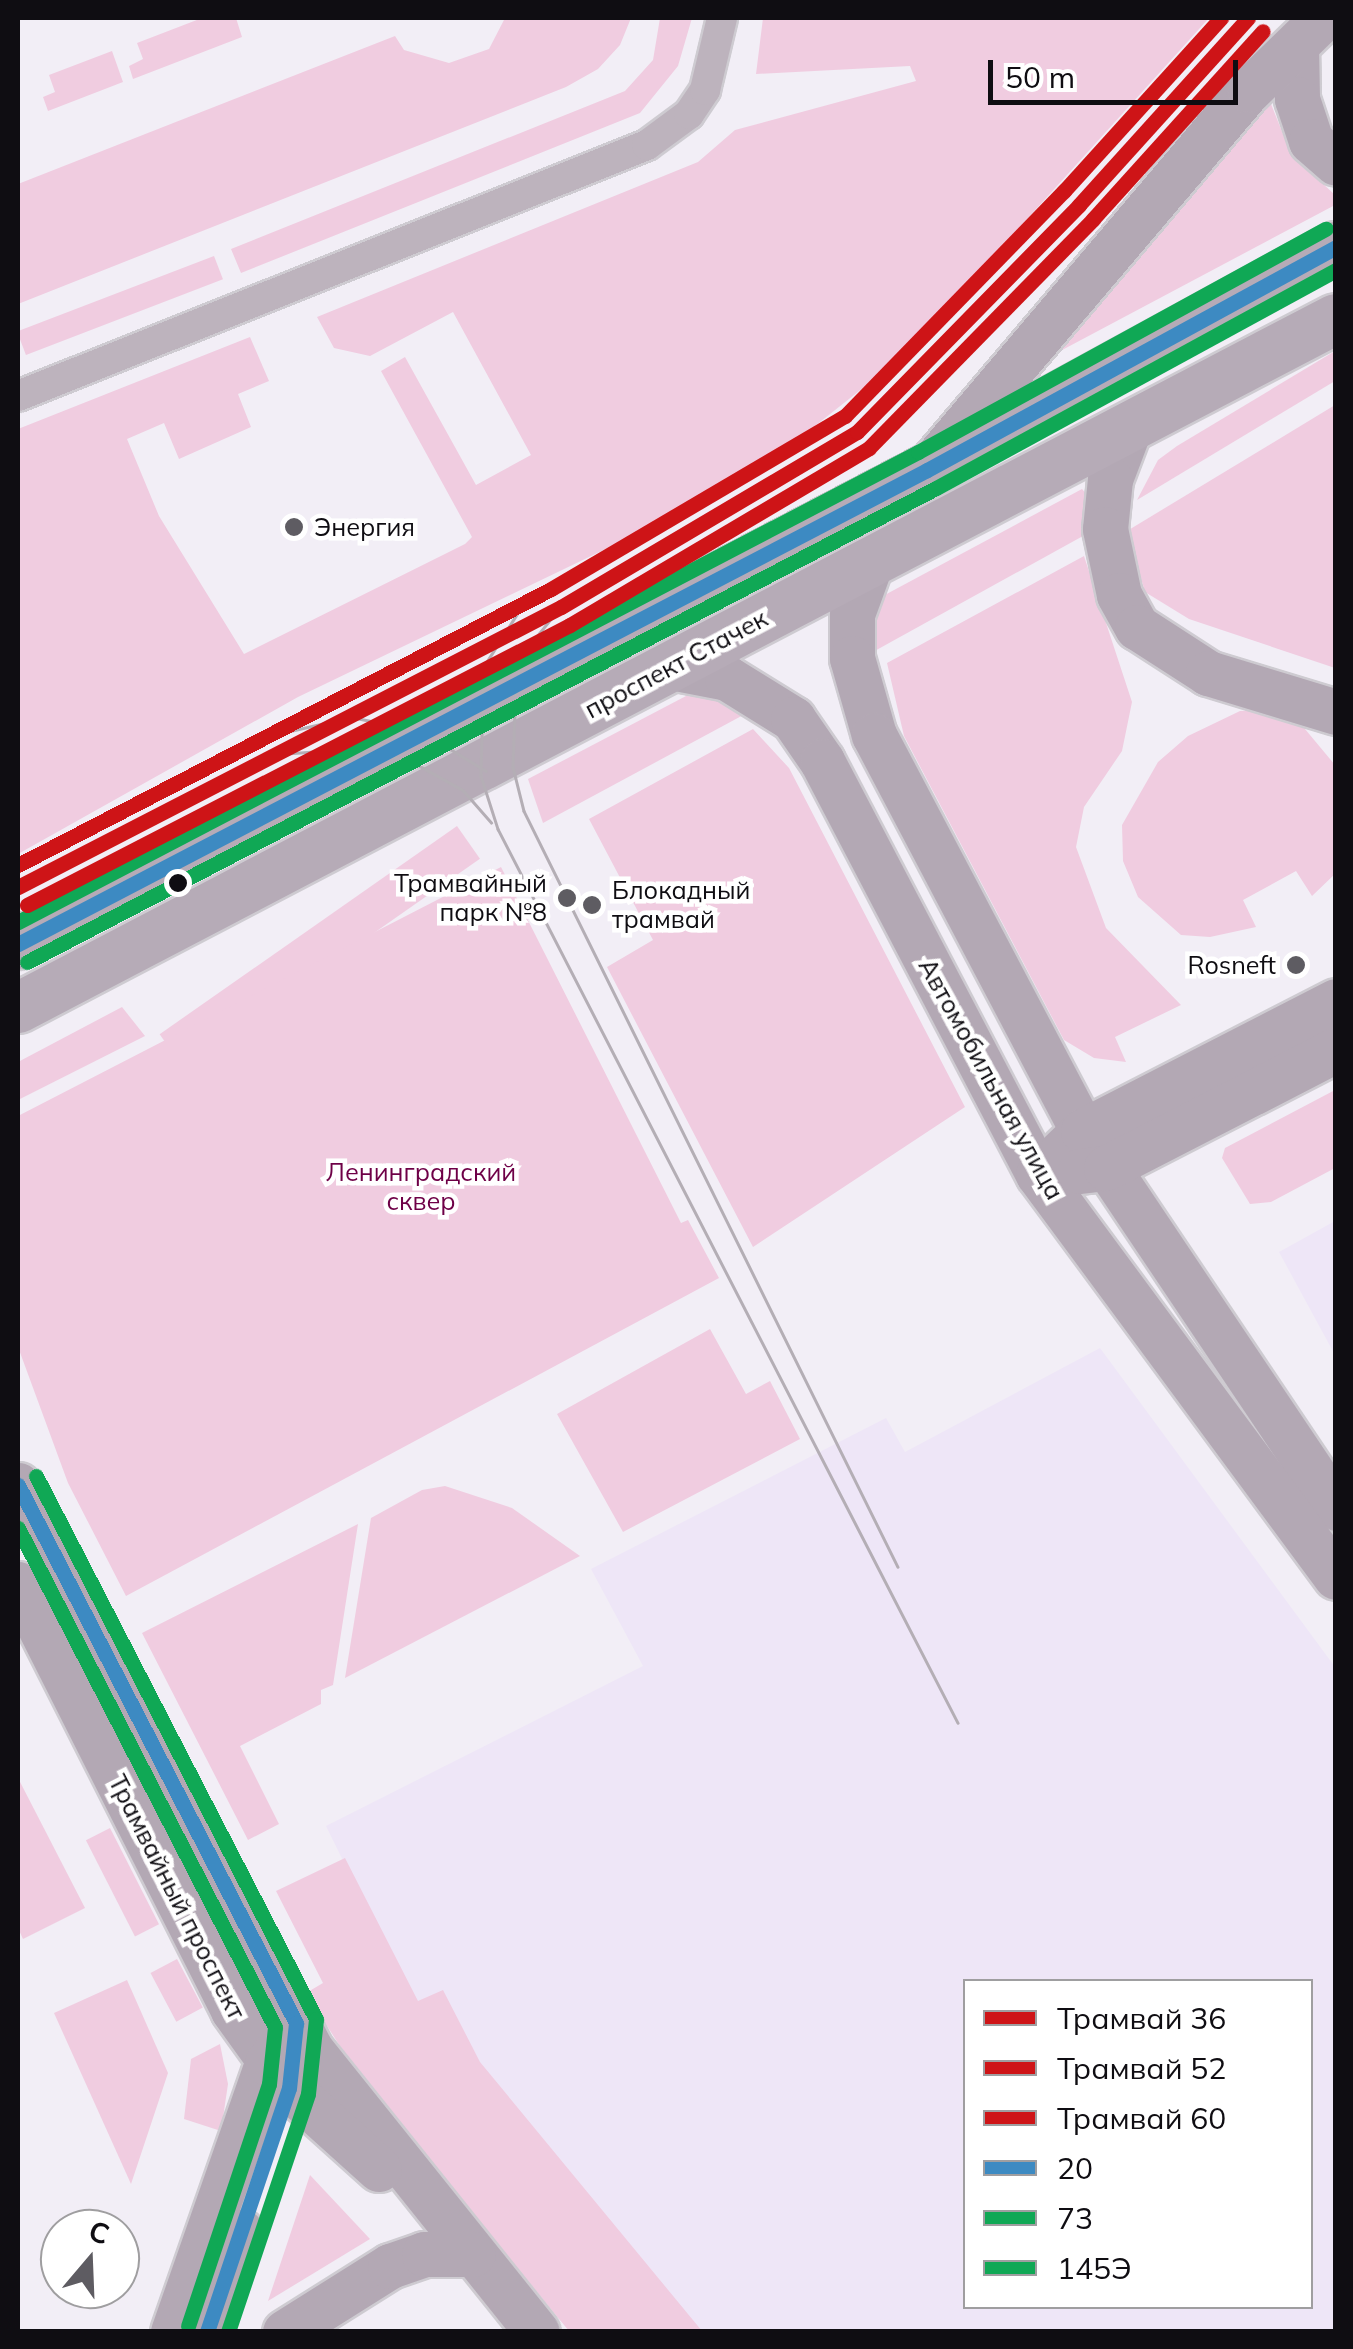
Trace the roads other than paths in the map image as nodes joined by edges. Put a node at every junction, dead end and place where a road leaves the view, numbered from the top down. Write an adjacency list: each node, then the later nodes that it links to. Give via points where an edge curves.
1 (722, 18): 6 (street, via 705,90 689,114 647,145)
2 (1309, 32): 3 (main road, via 1296,99 1312,141); 8 (main road, via 1249,90 1111,248)
3 (1336, 163)
4 (1336, 247): 8 (main road)
5 (1336, 319): 7 (main road, проспект Стачек)
6 (18, 396)
7 (1130, 429): 9 (main road, проспект Стачек); 11 (main road, via 1110,480 1105,529 1119,595 1137,627 1208,673)
8 (927, 470): 12 (main road)
9 (871, 562): 10 (main road, проспект Стачек); 16 (main road, via 852,614 852,658 874,735)
10 (670, 667): 14 (main road, проспект Стачек); 17 (main road, Автомобильная улица, via 727,678 792,719 822,761)
11 (1336, 712)
12 (18, 944)
13 (1336, 1001): 16 (main road)
14 (18, 1008)
15 (1336, 1050): 16 (main road)
16 (1095, 1150): 17 (main road); 19 (main road)
17 (1038, 1174): 20 (main road, Автомобильная улица)
18 (18, 1485): 22 (main road, Трамвайный проспект)
19 (1336, 1508)
20 (1336, 1577)
21 (18, 1584): 23 (main road, Трамвайный проспект, via 233,2010)
22 (296, 2023): 23 (main road); 24 (main road, Трамвайный проспект)
23 (278, 2076): 24 (main road, Трамвайный проспект); 25 (main road); 26 (main road)
24 (473, 2254): 27 (main road, via 424,2254 390,2266); 28 (main road, Трамвайный проспект)
25 (173, 2332)
26 (207, 2332)
27 (284, 2332)
28 (537, 2332)

